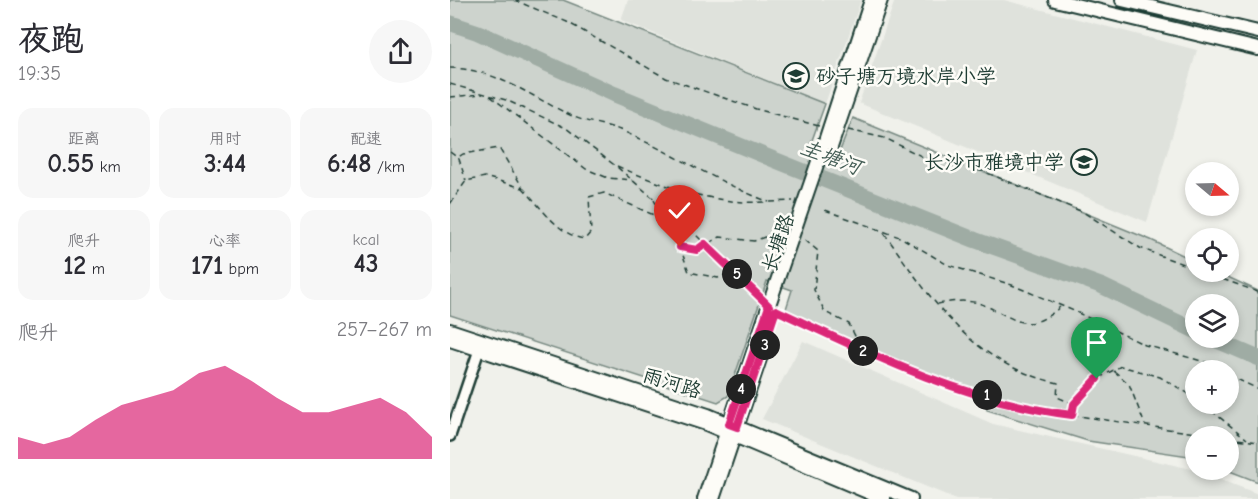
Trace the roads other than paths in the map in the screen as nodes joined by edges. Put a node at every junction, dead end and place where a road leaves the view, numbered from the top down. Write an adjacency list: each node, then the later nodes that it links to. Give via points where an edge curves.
1 (871, 0): 7 (main road, 长塘路)
2 (881, 0): 7 (main road, 长塘路)
3 (1056, 0): 6 (main road)
4 (1122, 0): 5 (main road)
5 (1258, 32)
6 (1258, 49)
7 (834, 126): 12 (main road, 长塘路, bridge)
8 (450, 330): 10 (main road, 雨河路)
9 (450, 340): 10 (main road, 雨河路)
10 (479, 345): 11 (street); 12 (main road, 雨河路); 13 (street)
11 (450, 422)
12 (732, 430): 14 (main road, 长塘路); 15 (main road, 长塘路); 16 (main road, 雨河路); 17 (main road, 雨河路)
13 (450, 436)
14 (704, 499)
15 (713, 499)
16 (884, 499)
17 (911, 499)

